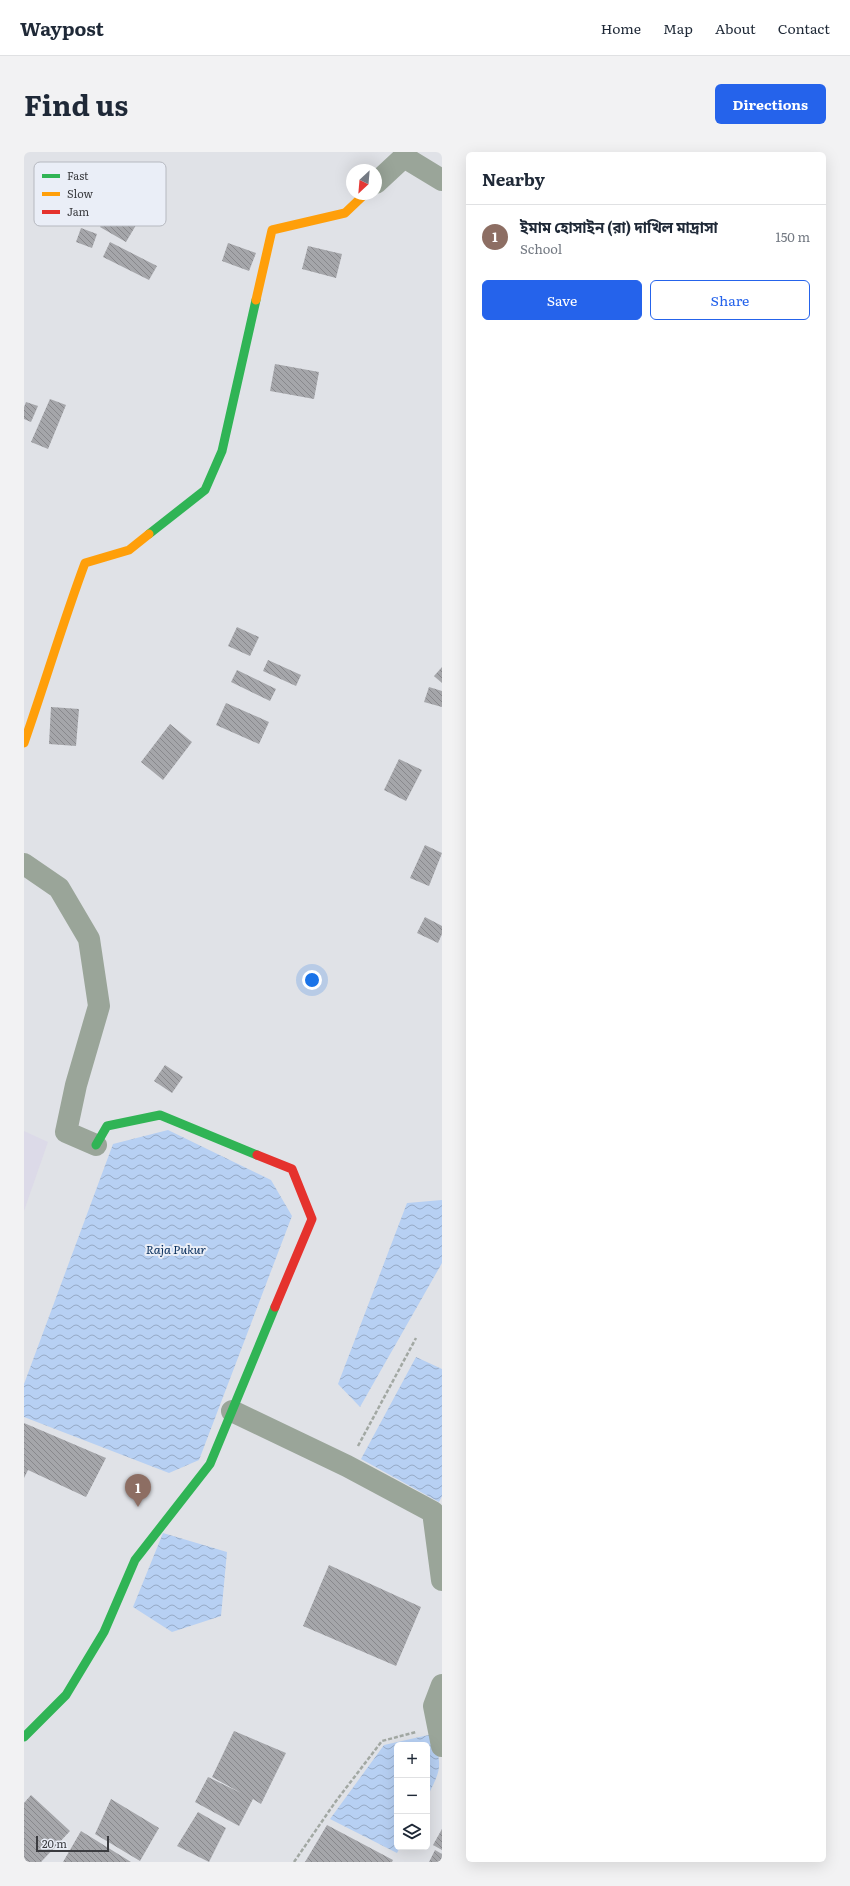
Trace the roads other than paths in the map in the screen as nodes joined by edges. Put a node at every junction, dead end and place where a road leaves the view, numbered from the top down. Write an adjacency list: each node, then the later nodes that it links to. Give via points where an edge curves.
1 (382, 177): 2 (street, via 404,157)
2 (442, 180)
3 (359, 200): 4 (street, via 345,213 272,230 222,451 205,490 129,550 85,562)
4 (24, 742)
5 (24, 864): 6 (street, via 59,888 89,939 99,1006 76,1085 66,1132)
6 (96, 1145): 7 (street, via 107,1126 160,1115 292,1169 312,1219)
7 (232, 1411): 8 (street, via 347,1466 433,1512); 10 (street, via 210,1464 135,1560 104,1632 66,1695)
8 (442, 1580)
9 (442, 1685): 11 (street, via 434,1706)
10 (24, 1737)
11 (440, 1737)

